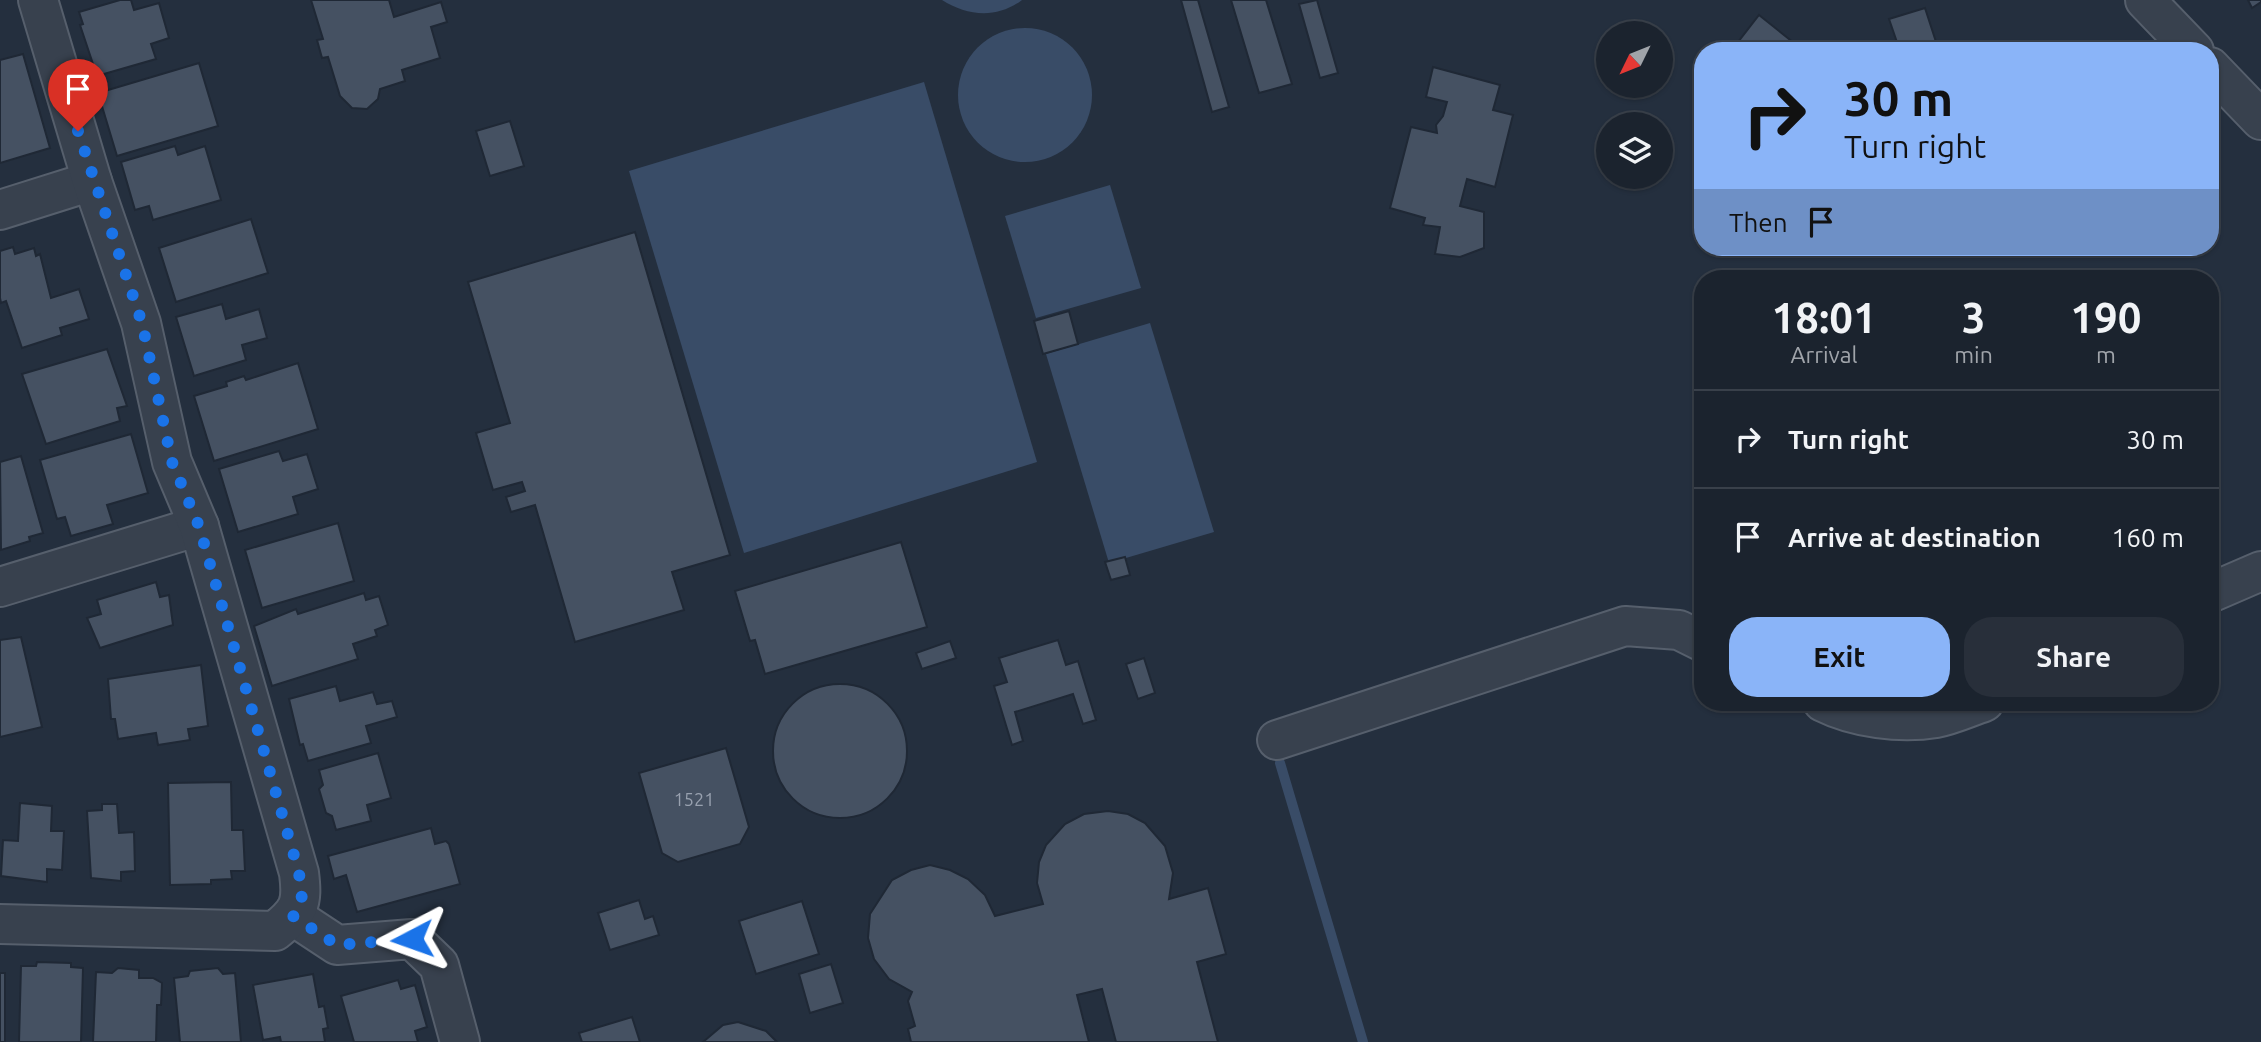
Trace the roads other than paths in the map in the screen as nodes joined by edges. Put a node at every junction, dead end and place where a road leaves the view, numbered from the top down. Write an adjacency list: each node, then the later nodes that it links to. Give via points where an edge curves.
1 (38, 0): 6 (street)
2 (2145, 0): 3 (street)
3 (2185, 42)
4 (2219, 76): 5 (street)
5 (2261, 120)
6 (92, 181): 7 (street); 8 (street, via 142,323 172,462)
7 (0, 210)
8 (199, 526): 10 (street); 16 (street, via 299,873 302,896)
9 (2261, 571): 11 (street)
10 (0, 587)
11 (2219, 589)
12 (1694, 638): 15 (street, via 1679,630 1625,626)
13 (1842, 711): 14 (street, via 1892,719 1937,718)
14 (1958, 711)
15 (1277, 740)
16 (293, 916): 17 (street, via 275,931 263,932); 18 (street, via 337,945 412,939 439,965)
17 (0, 924)
18 (460, 1042)

